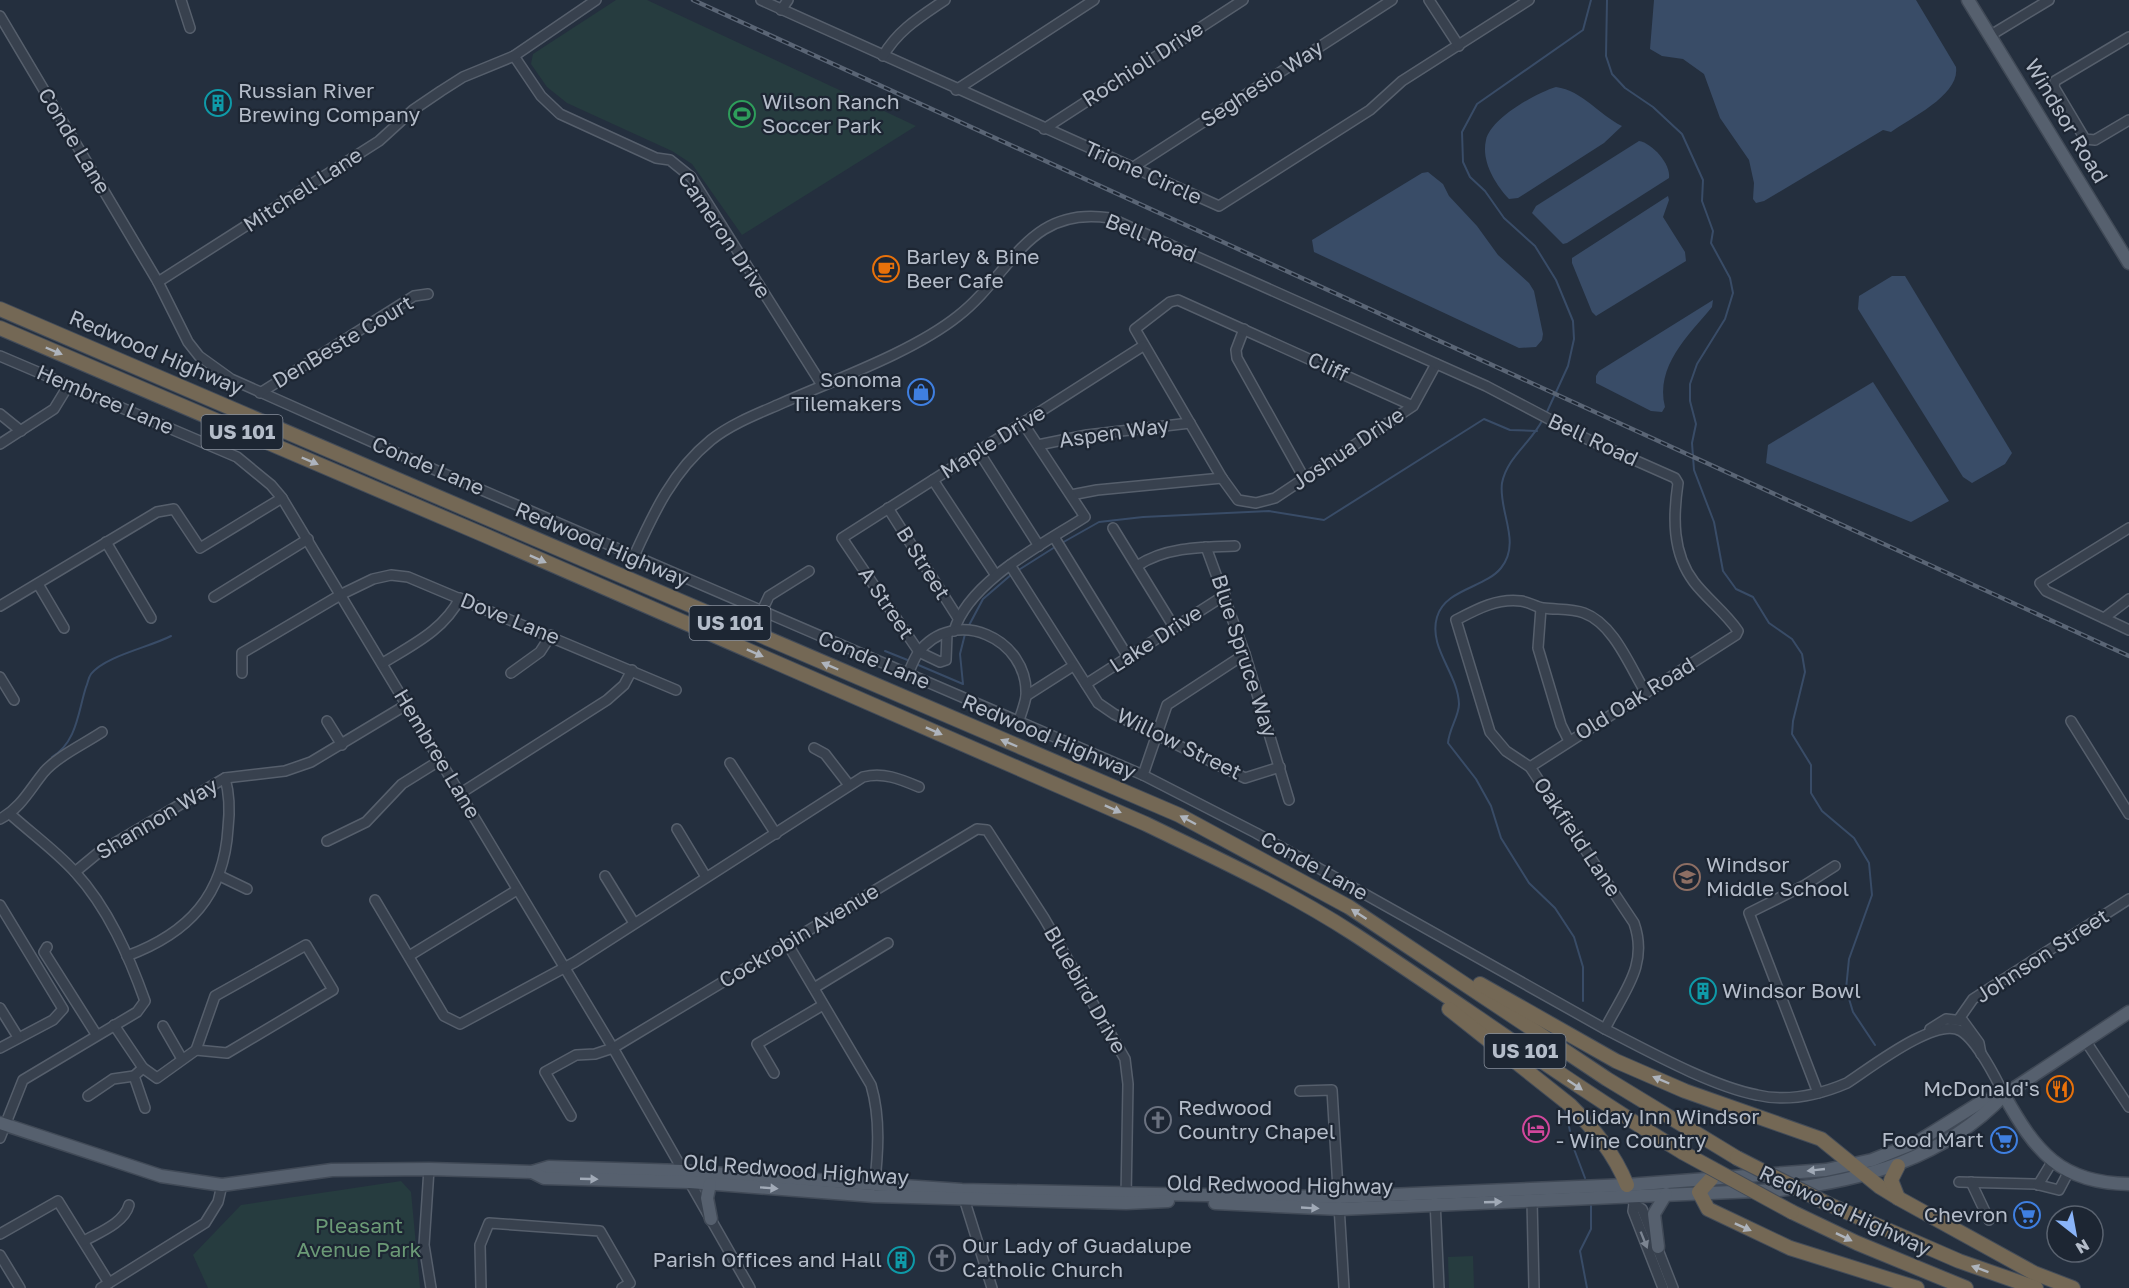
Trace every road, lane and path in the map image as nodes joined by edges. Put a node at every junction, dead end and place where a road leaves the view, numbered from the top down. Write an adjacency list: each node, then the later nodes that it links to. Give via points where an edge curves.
1 (181, 0): 15 (street)
2 (596, 0): 19 (street, Mitchell Lane)
3 (761, 0): 13 (street, Trione Circle)
4 (788, 0): 13 (street)
5 (945, 0): 20 (street, via 907,26)
6 (1094, 0): 21 (street)
7 (1243, 0): 23 (street, Rochioli Drive)
8 (1392, 0): 24 (street, Seghesio Way)
9 (1429, 0): 18 (street)
10 (1529, 0): 18 (street, Trione Circle)
11 (1968, 0): 16 (main road, Windsor Road)
12 (2049, 0): 16 (street)
13 (781, 10): 20 (street, Trione Circle)
14 (0, 16): 26 (street, Conde Lane)
15 (190, 28)
16 (1991, 35): 25 (main road, Windsor Road)
17 (2129, 37): 22 (street, via 2055,81 2054,87 2085,140 2095,140)
18 (1458, 46): 24 (street, Trione Circle, via 1402,81 1370,110 1219,206)
19 (514, 56): 26 (street, Mitchell Lane, via 456,81 379,141); 34 (street, Cameron Drive, via 540,96 560,114 656,158 670,160 691,177)
20 (883, 56): 21 (street, Trione Circle)
21 (956, 90): 23 (street, Trione Circle)
22 (2129, 120)
23 (1044, 129): 24 (street, Trione Circle)
24 (1132, 168)
25 (2129, 263)
26 (158, 282): 36 (street, Conde Lane, via 199,356 231,380)
27 (428, 294): 36 (street, DenBeste Court, via 414,296)
28 (0, 309): 134 (highway, Redwood Highway / US 101, one-way to 28, via 1179,815)
29 (0, 328): 137 (highway, Redwood Highway / US 101, one-way to 137, via 1146,824 1281,892)
30 (1244, 328): 31 (street, Cliff, via 1178,300 1135,329); 37 (street, Cliff); 46 (street, via 1236,350 1240,365)
31 (1143, 346): 39 (street, Maple Drive); 40 (street)
32 (0, 356): 35 (street, Hembree Lane)
33 (1436, 364): 34 (street, Bell Road, via 1123,222 1084,216 1057,222 1033,236 967,308 945,325); 37 (street, Joshua Drive); 80 (street, Bell Road, via 1670,475 1678,483 1673,516 1679,551 1693,580)
34 (822, 385): 60 (street, Bell Road, via 733,427 700,450 684,466 658,505)
35 (68, 386): 41 (street, via 54,409); 49 (street, Hembree Lane, via 237,457)
36 (260, 393): 60 (street, Conde Lane)
37 (1413, 406): 46 (street, Joshua Drive)
38 (0, 414): 41 (street)
39 (1023, 423): 43 (street); 44 (street, Maple Drive)
40 (1190, 423): 43 (street, Aspen Way); 45 (street)
41 (21, 431): 42 (street)
42 (0, 444)
43 (1038, 445): 48 (street)
44 (979, 452): 47 (street, Maple Drive); 57 (street)
45 (1222, 478): 46 (street, Joshua Drive, via 1238,500 1256,503 1275,498); 48 (street)
46 (1304, 478)
47 (933, 480): 50 (street, Maple Drive); 64 (street)
48 (1071, 495): 54 (street, via 1085,517)
49 (282, 498): 55 (street, Hembree Lane); 56 (street, via 200,548 174,509 157,512)
50 (888, 508): 53 (street, Maple Drive); 75 (street, B Street)
51 (1113, 528): 61 (street)
52 (2129, 528): 76 (street, via 2040,583 2046,591)
53 (842, 538): 86 (street, A Street)
54 (1055, 538): 57 (street); 84 (street)
55 (308, 539): 66 (street, Hembree Lane); 68 (street)
56 (106, 542): 65 (street); 74 (street)
57 (1039, 546): 62 (street)
58 (1235, 546): 59 (street)
59 (1206, 547): 61 (street, via 1150,557); 67 (street, Blue Spruce Way)
60 (634, 556): 73 (street, Conde Lane)
61 (1137, 566): 77 (street)
62 (1011, 567): 64 (street); 87 (street, Willow Street)
63 (809, 571): 73 (street, via 769,596)
64 (995, 574): 75 (street)
65 (38, 584): 71 (street); 78 (street)
66 (342, 594): 69 (street, Dove Lane, via 391,575 408,577); 85 (street, Hembree Lane); 89 (street, Dove Lane, via 242,653)
67 (1226, 595): 77 (street, Lake Drive); 83 (street, Blue Spruce Way)
68 (214, 597)
69 (460, 598): 82 (street, Dove Lane); 85 (street, via 433,631)
70 (2129, 599): 76 (street)
71 (0, 606)
72 (1541, 608): 94 (street, via 1565,608 1599,622); 103 (street, via 1538,648 1542,668); 109 (street, Oakfield Lane, via 1523,601 1502,600 1456,620 1490,732 1506,751)
73 (762, 611): 86 (street, Conde Lane)
74 (151, 618)
75 (958, 618): 81 (street)
76 (2104, 618): 79 (street)
77 (1174, 627): 84 (street, Lake Drive)
78 (64, 628)
79 (2129, 630)
80 (1738, 631): 94 (street, Old Oak Road)
81 (954, 632): 86 (street); 86 (street, A Street, via 946,660); 95 (street, via 992,635 1005,644 1023,673)
82 (551, 635): 88 (street, Dove Lane); 90 (street, via 540,652)
83 (1245, 654): 102 (street, via 1167,705); 108 (street, Blue Spruce Way)
84 (1128, 657): 92 (street, Lake Drive)
85 (383, 663): 97 (street, Hembree Lane)
86 (913, 663): 100 (street, Conde Lane)
87 (1073, 666): 92 (street, Willow Street); 95 (street)
88 (632, 670): 93 (street, Dove Lane); 114 (street, via 624,685 607,700)
89 (242, 673)
90 (511, 673)
91 (0, 677): 96 (street)
92 (1086, 684): 102 (street, Willow Street, via 1098,703 1113,714)
93 (676, 690)
94 (1646, 693): 103 (street, Old Oak Road)
95 (1026, 696): 100 (street)
96 (14, 700)
97 (406, 705): 104 (street, Shannon Way); 106 (street, Hembree Lane)
98 (327, 721): 104 (street)
99 (2071, 721): 117 (street)
100 (1018, 723): 110 (street, Conde Lane)
101 (102, 732): 116 (street, via 45,771)
102 (1156, 734): 108 (street, Willow Street, via 1245,778); 110 (street)
103 (1569, 741): 109 (street, Old Oak Road)
104 (342, 745): 111 (street, Shannon Way, via 285,771)
105 (814, 748): 112 (street, via 825,754)
106 (439, 761): 114 (street, Hembree Lane); 122 (street, via 402,784 366,822)
107 (730, 763): 121 (street)
108 (1280, 767): 115 (street, Blue Spruce Way)
109 (1530, 767): 149 (street, Oakfield Lane, via 1634,923 1640,939 1636,972)
110 (1143, 775): 149 (street, Conde Lane, via 1256,833)
111 (225, 778): 124 (street, Shannon Way, via 98,853); 125 (street, via 230,800 227,854)
112 (849, 784): 113 (street, via 876,774 896,777); 121 (street)
113 (918, 787)
114 (461, 793): 129 (street, Hembree Lane)
115 (1289, 800)
116 (10, 814): 118 (street); 124 (street)
117 (2129, 814)
118 (0, 819)
119 (677, 830): 127 (street)
120 (987, 830): 135 (street, Cockrobin Avenue, via 976,829); 190 (street, Bluebird Drive, via 1044,918 1125,1059)
121 (776, 834): 127 (street)
122 (327, 841)
123 (1834, 866): 163 (street, via 1749,913)
124 (75, 872): 139 (street, via 96,898)
125 (220, 876): 128 (street); 139 (street, via 207,900 190,919 163,940)
126 (605, 876): 133 (street)
127 (705, 877): 133 (street)
128 (247, 889)
129 (517, 890): 140 (street); 141 (street, Hembree Lane)
130 (2129, 899): 146 (street, Johnson Street, via 1973,999)
131 (375, 900): 140 (street)
132 (0, 905): 152 (street, via 63,1009 53,1020)
133 (634, 923): 141 (street)
134 (1380, 927): 172 (highway, one-way to 134, via 1821,1139 1685,1091 1616,1061); 216 (highway, Redwood Highway / US 101, one-way to 134, bridge, via 1959,1261 1828,1204 1737,1158 1607,1079)
135 (787, 943): 142 (street); 155 (street, Cockrobin Avenue)
136 (888, 943): 142 (street)
137 (1371, 945): 189 (highway, via 1570,1105 1600,1137); 215 (highway, Redwood Highway / US 101, one-way to 215, bridge, via 1682,1152 1792,1212)
138 (46, 946): 151 (street, via 48,961)
139 (128, 956): 147 (street, via 145,1001 137,1012)
140 (409, 956): 141 (street, via 444,1016 460,1024)
141 (565, 968): 155 (street, Hembree Lane)
142 (814, 988): 143 (street)
143 (823, 1005): 160 (street, via 757,1044); 185 (street, via 871,1085 877,1103)
144 (0, 1008): 152 (street)
145 (2129, 1012): 153 (main road)
146 (1959, 1019): 150 (street, Conde Lane, via 1940,1021); 157 (street, Conde Lane, via 1970,1028)
147 (114, 1025): 151 (street); 159 (street)
148 (163, 1026): 158 (street)
149 (1605, 1029): 163 (street, Conde Lane, via 1759,1096 1791,1098)
150 (1926, 1033): 157 (street, Conde Lane, via 1943,1028 1960,1030); 163 (street, Conde Lane, via 1847,1083)
151 (96, 1034): 169 (street, via 23,1080)
152 (18, 1037): 154 (street)
153 (2085, 1040): 164 (main road); 166 (street)
154 (0, 1048)
155 (613, 1048): 168 (street, Cockrobin Avenue, via 595,1054 576,1054 545,1072); 177 (street, Hembree Lane)
156 (196, 1050): 156 (street, via 227,1053 333,990 306,945 215,996); 158 (street)
157 (1981, 1054): 164 (street, Conde Lane)
158 (182, 1059): 159 (street, via 157,1078)
159 (143, 1068): 161 (street)
160 (774, 1073)
161 (134, 1076): 165 (street, via 113,1079); 167 (street)
162 (1300, 1091): 194 (street, via 1332,1090)
163 (1818, 1093)
164 (2004, 1095): 171 (main road, via 2035,1145); 172 (main road, Old Redwood Highway, via 1981,1102 1917,1142); 173 (main road, Old Redwood Highway, via 1988,1113)
165 (88, 1096)
166 (2129, 1107)
167 (145, 1108)
168 (571, 1116)
169 (2, 1123): 170 (street); 183 (main road, Old Redwood Highway, via 161,1176)
170 (0, 1138)
171 (2052, 1162): 175 (main road); 184 (street)
172 (1852, 1164): 176 (highway); 178 (main road, Old Redwood Highway, one-way to 178, via 1826,1170)
173 (1898, 1166): 176 (main road, Old Redwood Highway); 191 (highway, via 1891,1180)
174 (429, 1168): 177 (main road, Old Redwood Highway, via 532,1172 544,1178); 183 (main road, Old Redwood Highway, via 332,1170); 204 (street, via 424,1245)
175 (2068, 1173): 182 (main road); 184 (street, via 2060,1190)
176 (1866, 1176): 186 (main road, Old Redwood Highway, via 1813,1186); 191 (highway)
177 (686, 1177): 181 (main road, Old Redwood Highway); 185 (main road, Old Redwood Highway); 196 (street, Hembree Lane)
178 (1711, 1179): 186 (highway); 189 (main road, Old Redwood Highway)
179 (1959, 1182): 180 (street)
180 (1971, 1182): 184 (street); 197 (street)
181 (710, 1184): 185 (main road, Old Redwood Highway, one-way to 185); 196 (main road, via 707,1198)
182 (2129, 1184)
183 (222, 1185): 202 (street, via 218,1202 205,1223)
184 (2038, 1185)
185 (874, 1190): 188 (main road, Old Redwood Highway)
186 (1699, 1192): 187 (main road, Old Redwood Highway); 214 (highway, one-way to 214, via 1708,1209 1790,1248)
187 (1666, 1194): 189 (main road, Old Redwood Highway); 200 (main road, via 1654,1214)
188 (962, 1195): 190 (main road, Old Redwood Highway); 208 (street)
189 (1631, 1195): 192 (main road, Old Redwood Highway); 193 (main road, Old Redwood Highway); 200 (street, via 1642,1209); 212 (street, one-way to 212, via 1633,1211)
190 (1126, 1198): 194 (main road, Old Redwood Highway)
191 (1898, 1198): 217 (highway, via 2034,1273)
192 (1435, 1199): 193 (main road, Old Redwood Highway, one-way to 193); 194 (main road, Old Redwood Highway); 210 (street)
193 (1532, 1200): 211 (street)
194 (1340, 1203): 209 (street)
195 (129, 1204): 199 (street, via 119,1221)
196 (711, 1220): 207 (street, Hembree Lane)
197 (1989, 1220)
198 (0, 1234): 199 (street, via 58,1201)
199 (84, 1241): 202 (street)
200 (1658, 1247): 213 (street)
201 (0, 1256): 203 (street)
202 (105, 1286)
203 (20, 1288)
204 (431, 1288)
205 (481, 1288): 206 (street, via 480,1245 489,1223 600,1232 630,1283)
206 (622, 1288)
207 (750, 1288)
208 (992, 1288)
209 (1344, 1288)
210 (1439, 1288)
211 (1534, 1288)
212 (1663, 1288)
213 (1673, 1288)
214 (1917, 1288)
215 (1966, 1288)
216 (2036, 1288)
217 (2073, 1288)

